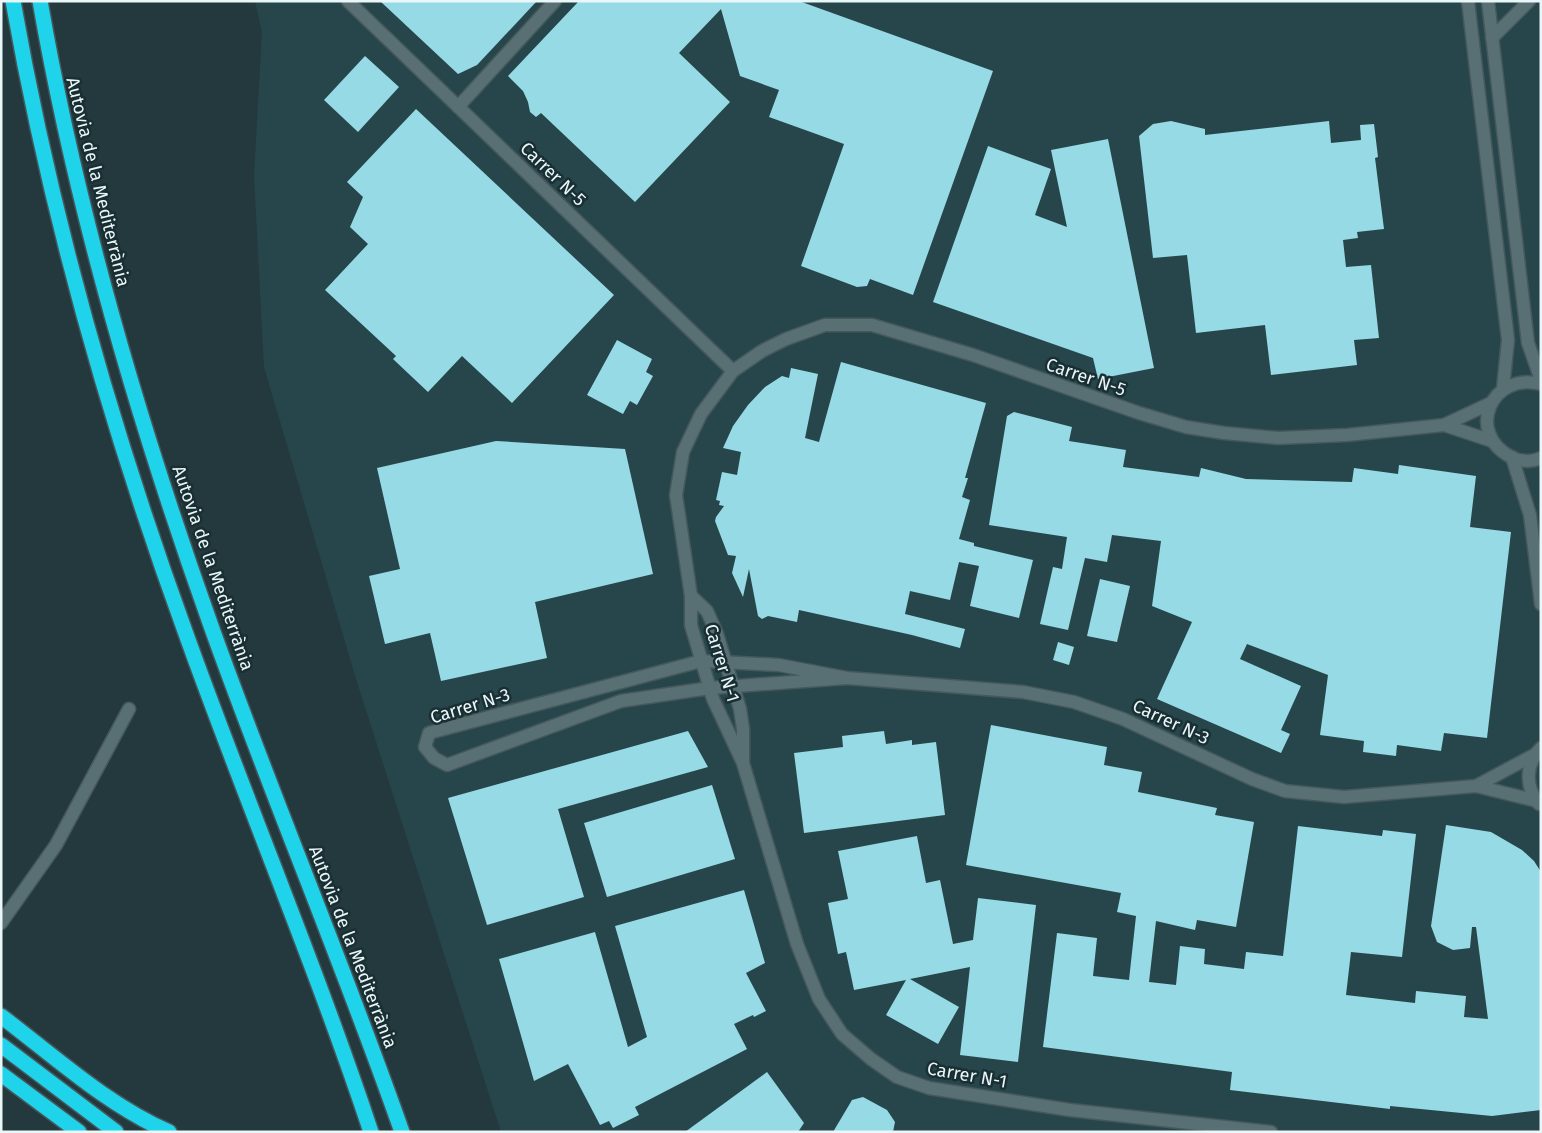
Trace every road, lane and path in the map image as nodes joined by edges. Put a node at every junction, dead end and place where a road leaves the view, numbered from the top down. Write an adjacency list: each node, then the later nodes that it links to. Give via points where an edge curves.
1 (12, 1): 37 (highway, via 63,240 109,403 185,632 337,1030)
2 (40, 1): 38 (highway, Autovia de la Mediterrània, via 90,234 134,396 210,621 283,821 363,1021)
3 (348, 1): 9 (street, Carrer N-5)
4 (555, 1): 9 (street)
5 (1468, 1): 12 (street, via 1508,340)
6 (1488, 1): 8 (street)
7 (1524, 2): 8 (street)
8 (1492, 38): 11 (street, via 1528,343)
9 (458, 107): 10 (street, Carrer N-5)
10 (733, 371): 14 (street, Carrer N-5, via 786,339 825,326 872,324 1186,427 1278,438); 18 (street, Carrer N-5, via 701,414 683,452 676,495)
11 (1541, 382): 12 (street, via 1515,382)
12 (1503, 388): 13 (street)
13 (1491, 403): 14 (street); 15 (street, via 1487,417)
14 (1444, 425): 15 (street)
15 (1492, 441): 16 (street, via 1501,452)
16 (1512, 457): 17 (street, via 1516,460); 19 (street, via 1530,515)
17 (1541, 458)
18 (692, 596): 20 (street, Carrer N-1, via 691,625); 21 (street, Carrer N-1, via 707,611)
19 (1541, 604)
20 (701, 661): 21 (street, Carrer N-3); 24 (street, Carrer N-1); 24 (street, Carrer N-3, via 429,733 425,747 434,758 447,765 621,701)
21 (726, 662): 22 (street, Carrer N-3, via 779,665); 23 (street, Carrer N-1)
22 (847, 678): 23 (street, Carrer N-3); 28 (street, Carrer N-3, via 1023,692 1074,702 1123,719 1285,791 1344,797)
23 (734, 686): 24 (street, Carrer N-3); 27 (street, Carrer N-1, via 743,730)
24 (710, 688): 27 (street, Carrer N-1)
25 (129, 709): 30 (street, via 56,845)
26 (1537, 752): 28 (street); 29 (street, via 1528,773 1531,794)
27 (742, 763): 39 (street, Carrer N-1, via 797,944 819,1000 842,1034 870,1059 897,1077 929,1088 1070,1110)
28 (1476, 786): 29 (street)
29 (1539, 804)
30 (1, 923)
31 (1, 1016): 36 (highway, via 114,1101)
32 (1, 1046): 35 (highway)
33 (1, 1074): 34 (highway)
34 (79, 1132)
35 (116, 1132)
36 (168, 1132)
37 (371, 1132)
38 (402, 1132)
39 (1271, 1132)

